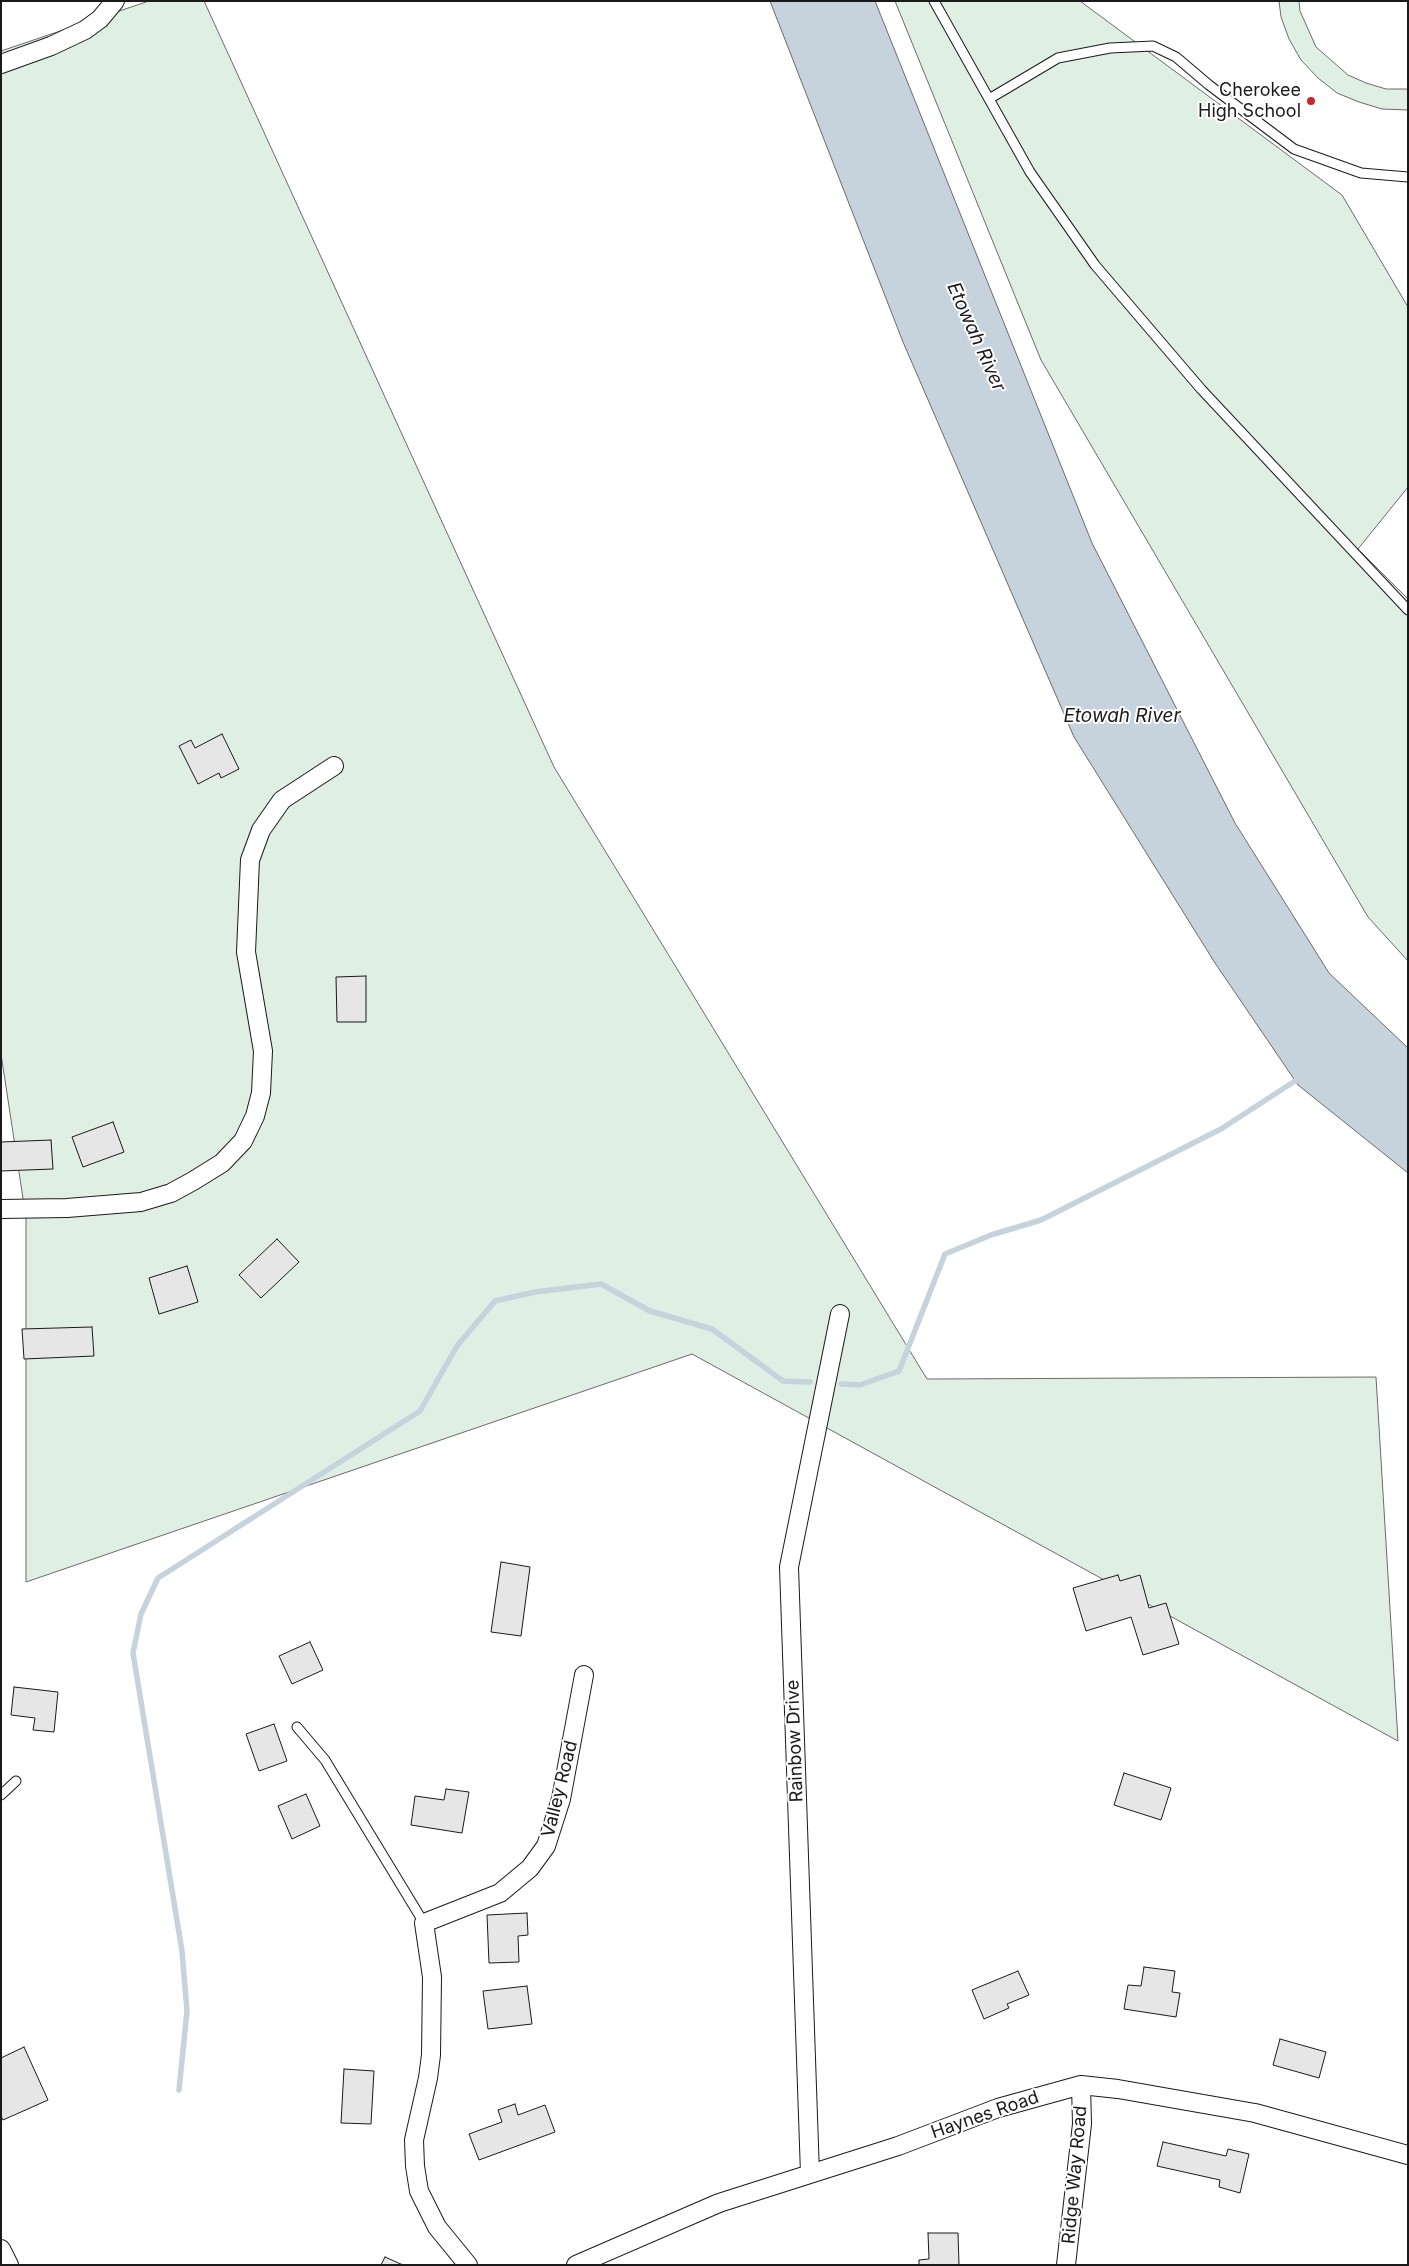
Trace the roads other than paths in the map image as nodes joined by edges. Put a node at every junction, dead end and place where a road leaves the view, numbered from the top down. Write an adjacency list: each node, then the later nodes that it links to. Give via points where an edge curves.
1 (115, 1): 3 (street, via 100,19 84,30 52,46)
2 (934, 1): 4 (lane)
3 (1, 64)
4 (989, 99): 5 (lane, via 1058,58 1110,48 1153,46 1176,56 1294,149 1361,173); 6 (lane, via 1030,172 1095,265 1200,389)
5 (1408, 177)
6 (1408, 610)
7 (334, 766): 8 (street, via 282,800 261,830 250,860 246,952 263,1051 256,1116 243,1141 222,1163 193,1181 171,1193 141,1202)
8 (1, 1209)
9 (840, 1314): 17 (street, Rainbow Drive, via 789,1567)
10 (584, 1674): 14 (street, Valley Road, via 561,1799 546,1846 530,1868 500,1893)
11 (296, 1727): 14 (lane, via 325,1760)
12 (16, 1781): 13 (lane)
13 (1, 1794)
14 (424, 1923): 20 (street, via 432,1977 431,2055 414,2140 415,2166 419,2191 437,2227)
15 (1081, 2085): 16 (street, Haynes Road, via 1255,2113); 17 (street, Haynes Road, via 998,2108 898,2146); 22 (street, Ridge Way Road, via 1082,2124)
16 (1408, 2155)
17 (810, 2174): 21 (street, Haynes Road, via 719,2203)
18 (1, 2249): 19 (street)
19 (9, 2265)
20 (468, 2265)
21 (576, 2265)
22 (1066, 2265)

